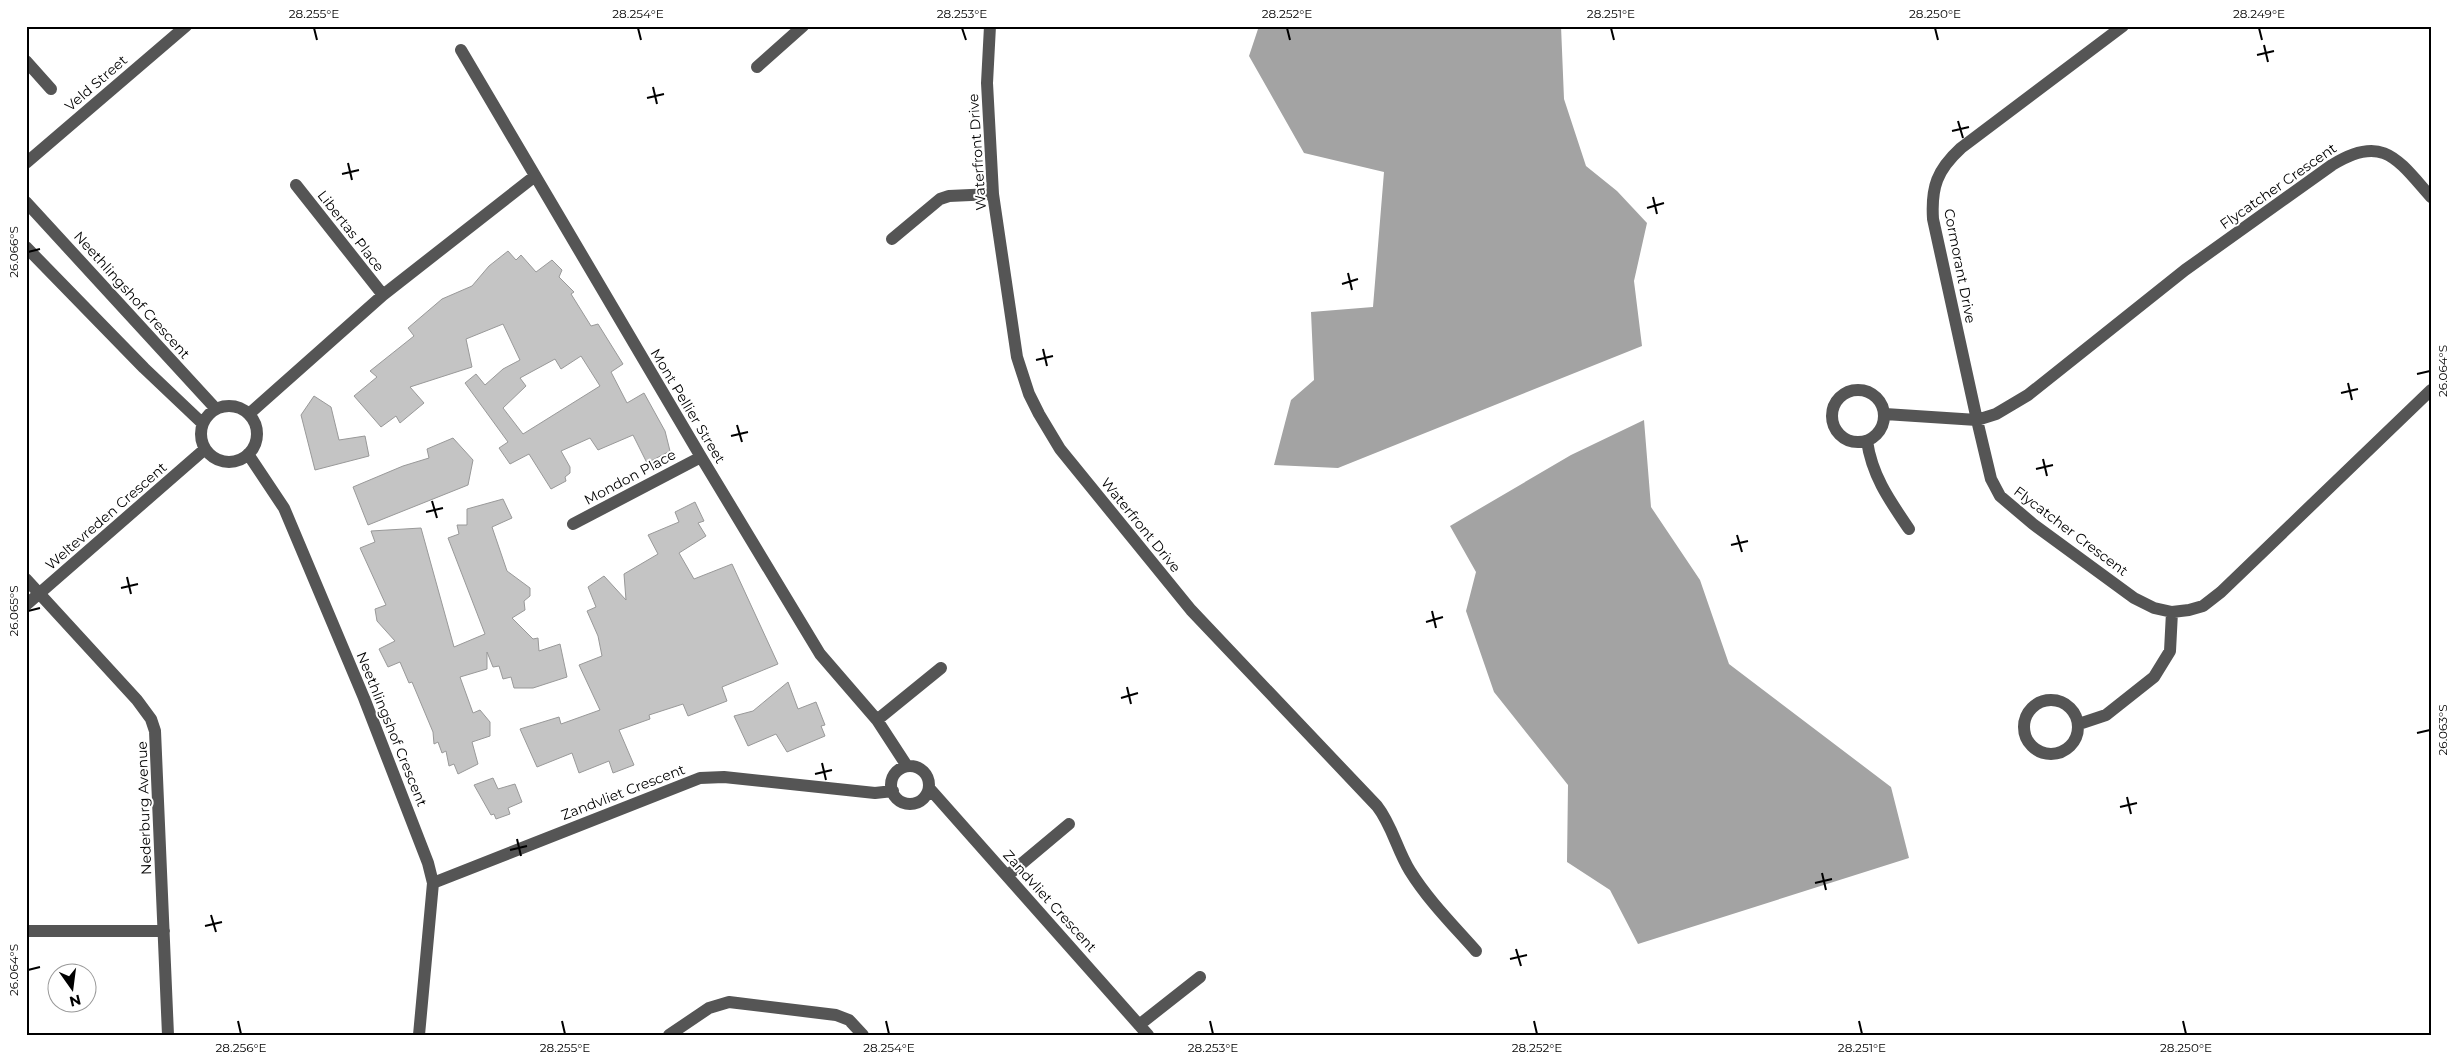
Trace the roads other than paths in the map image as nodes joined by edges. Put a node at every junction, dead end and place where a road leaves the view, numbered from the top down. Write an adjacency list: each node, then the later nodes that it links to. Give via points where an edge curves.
1 (186, 26): 9 (street, Veld Street)
2 (803, 26): 7 (street)
3 (990, 26): 12 (street, Waterfront Drive, via 987,83)
4 (2123, 26): 22 (street, Cormorant Drive, via 1961,148 1944,166 1933,188 1933,219)
5 (462, 50): 10 (street, Mont Pellier Street)
6 (26, 61): 8 (street)
7 (757, 67)
8 (51, 89)
9 (26, 163)
10 (535, 176): 17 (street); 27 (street, Mont Pellier Street)
11 (296, 185): 17 (street, Libertas Place)
12 (993, 194): 15 (street, via 940,199); 45 (street, Waterfront Drive, via 1017,357 1029,394 1047,430 1191,610 1377,806 1419,885)
13 (2431, 197): 22 (street, Flycatcher Crescent, via 2389,154 2364,150 2342,158 2185,270 2028,395 1996,414)
14 (26, 202): 19 (street, Neethlingshof Crescent)
15 (892, 239)
16 (26, 247): 23 (street)
17 (383, 296): 20 (street)
18 (2431, 390): 33 (street, Flycatcher Crescent, via 2213,600 2189,610)
19 (216, 408): 20 (street, via 239,407); 23 (street)
20 (249, 414): 26 (street, via 257,434)
21 (1885, 414): 22 (street); 24 (street, via 1877,435); 24 (street, via 1881,402 1862,389 1850,390 1839,396 1832,407 1831,419 1835,430 1844,439 1855,443)
22 (1977, 420): 33 (street, Flycatcher Crescent, via 1991,479 2000,496 2134,598)
23 (202, 423): 25 (street)
24 (1867, 441): 29 (street, via 1880,486)
25 (205, 449): 26 (street, via 225,462); 31 (street, Weltevreden Crescent)
26 (248, 454): 42 (street, Neethlingshof Crescent, via 288,517 364,698 423,848)
27 (701, 457): 28 (street, Mondon Place); 35 (street, Mont Pellier Street, via 820,654)
28 (573, 524)
29 (1909, 529)
30 (26, 580): 31 (street, Nederburg Avenue)
31 (39, 594): 32 (street, Weltevreden Crescent); 43 (street, Nederburg Avenue, via 151,719 157,746)
32 (26, 605)
33 (2172, 612): 36 (street, via 2170,651 2154,677 2106,715)
34 (941, 668): 35 (street)
35 (877, 720): 37 (street, Mont Pellier Street)
36 (2079, 724): 36 (street, via 2078,736 2072,746 2061,753 2049,755 2037,751 2028,742 2024,731 2025,719 2032,708 2054,700 2075,712)
37 (907, 766): 38 (street, via 918,767 925,772); 39 (street, via 894,774)
38 (929, 788): 39 (street, via 926,795 912,804 897,798); 41 (street, Zandvliet Crescent)
39 (893, 792): 42 (street, Zandvliet Crescent, via 700,778)
40 (1069, 824): 41 (street)
41 (1007, 876): 47 (street, Zandvliet Crescent)
42 (433, 883): 49 (street, Neethlingshof Crescent)
43 (164, 930): 44 (street); 48 (street, Nederburg Avenue)
44 (26, 931)
45 (1476, 952)
46 (1200, 977): 47 (street)
47 (1144, 1030)
48 (168, 1035)
49 (419, 1035)
50 (669, 1035): 51 (street, via 709,1008 729,1002 836,1016 849,1020)
51 (863, 1035)

